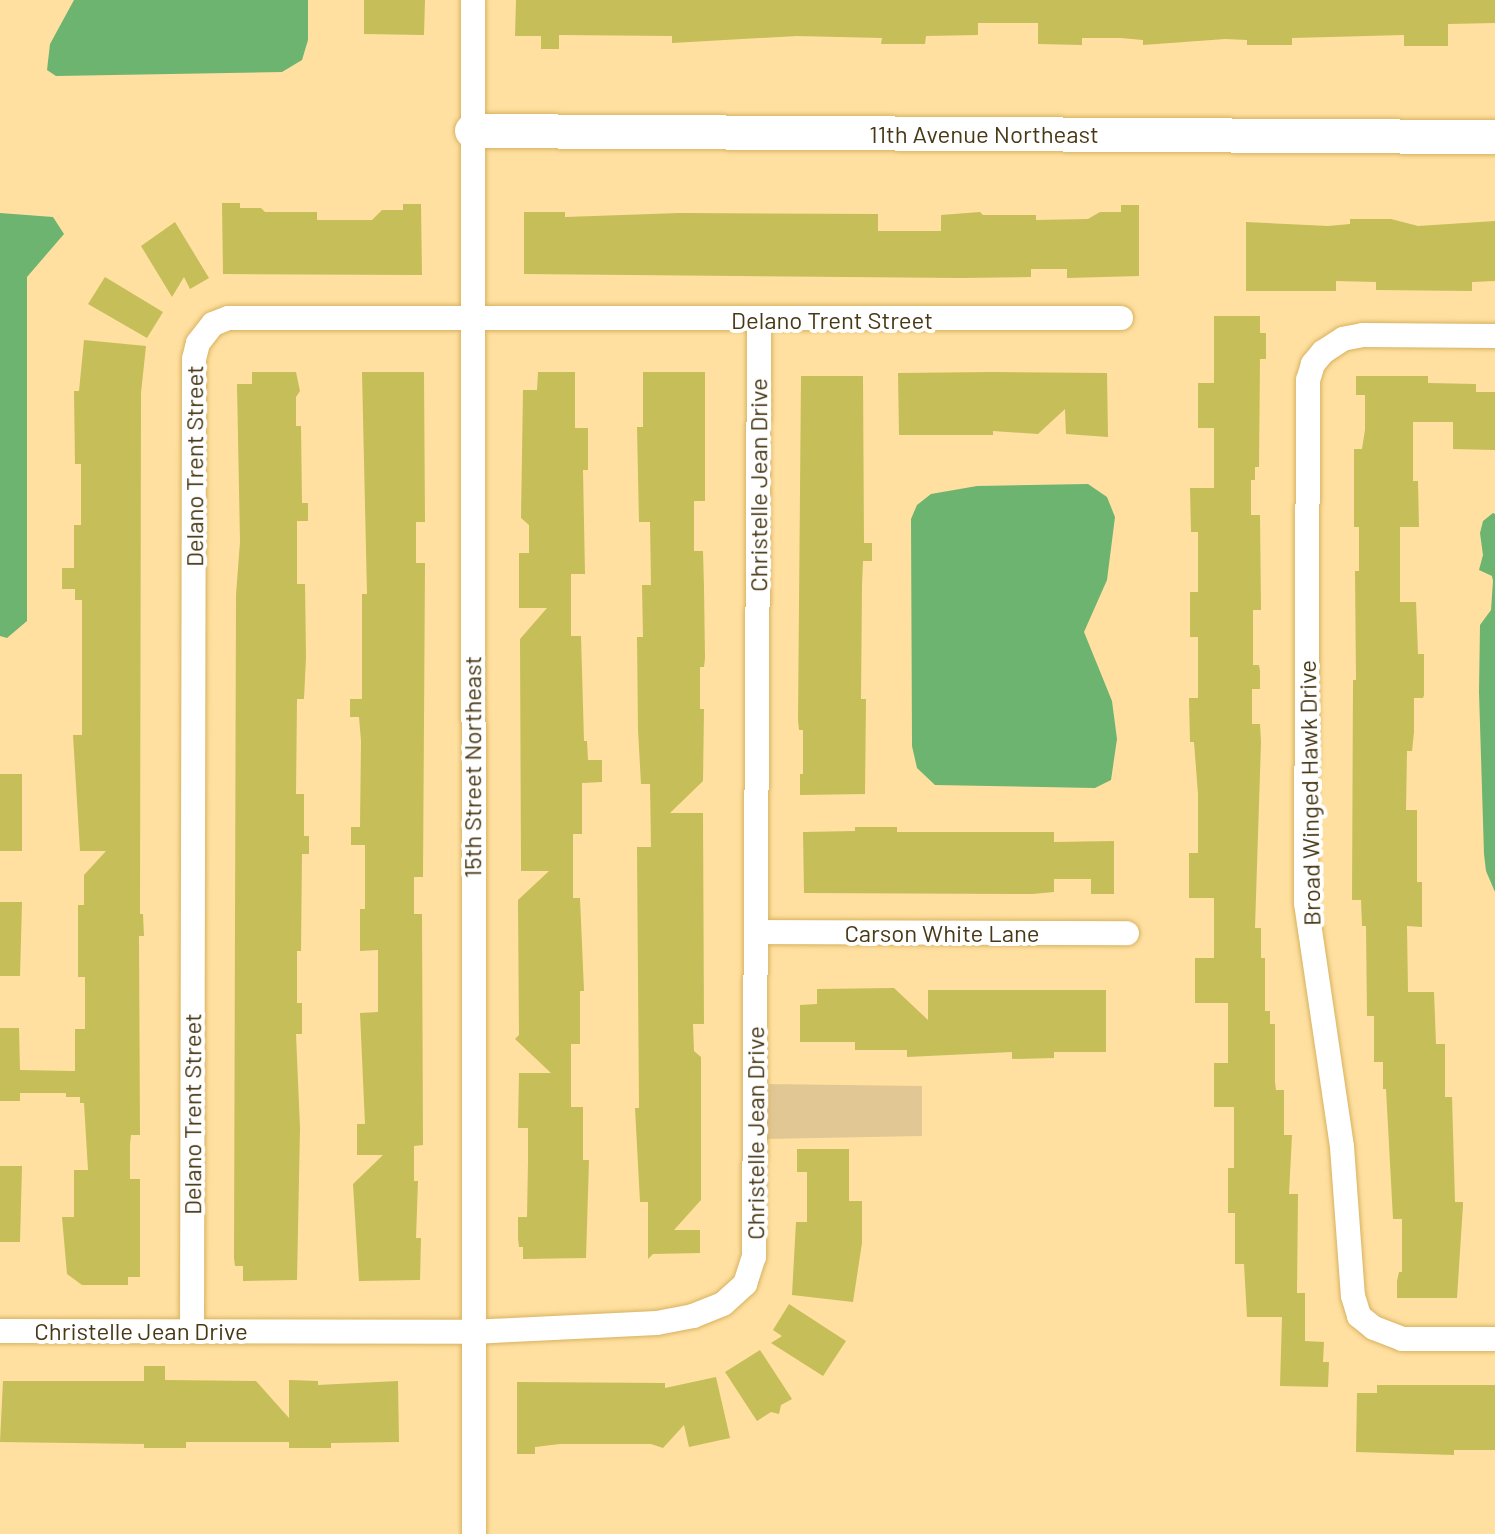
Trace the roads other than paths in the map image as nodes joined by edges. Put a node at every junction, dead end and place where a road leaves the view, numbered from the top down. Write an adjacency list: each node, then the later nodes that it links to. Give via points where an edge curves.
1 (473, 0): 2 (street, 15th Street Northeast)
2 (472, 131): 3 (street, 11th Avenue Northeast); 4 (street, 15th Street Northeast)
3 (1495, 137)
4 (473, 318): 6 (street, Delano Trent Street); 11 (street, Delano Trent Street, via 228,318 213,324 198,343); 12 (street, 15th Street Northeast)
5 (1121, 318): 6 (street, Delano Trent Street)
6 (759, 321): 8 (street, Christelle Jean Drive)
7 (1495, 336): 13 (street, Broad Winged Hawk Drive, via 1363,335 1343,339 1313,364 1308,380 1306,903 1342,1147 1359,1316 1402,1339)
8 (756, 932): 9 (street, Carson White Lane); 12 (street, Christelle Jean Drive, via 754,1257 745,1284 723,1304 657,1323)
9 (1127, 933)
10 (0, 1331): 11 (street, Christelle Jean Drive)
11 (192, 1331): 12 (street, Christelle Jean Drive)
12 (471, 1332): 14 (street, 15th Street Northeast)
13 (1495, 1339)
14 (474, 1534)

